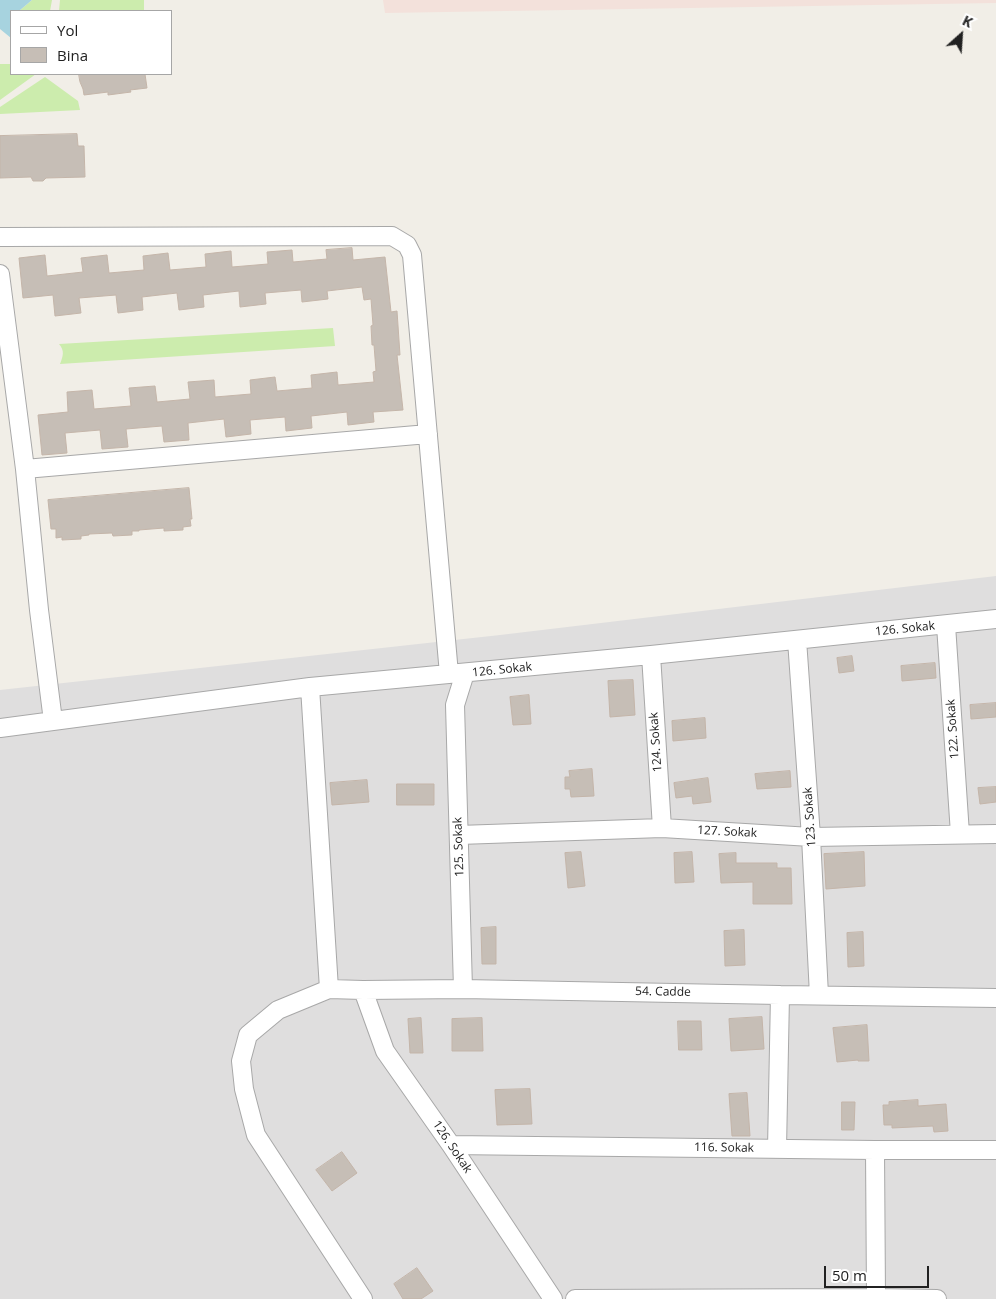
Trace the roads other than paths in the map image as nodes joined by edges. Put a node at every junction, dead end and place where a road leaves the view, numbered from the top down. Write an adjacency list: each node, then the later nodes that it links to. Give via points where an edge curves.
1 (0, 237): 3 (street, via 392,236 407,245 412,255)
2 (0, 274): 4 (street)
3 (428, 434): 4 (street); 9 (street)
4 (25, 469): 12 (street)
5 (996, 620): 6 (street, 126. Sokak)
6 (946, 624): 7 (street, 126. Sokak); 15 (street, 122. Sokak)
7 (797, 640): 8 (street, 126. Sokak); 18 (street, 123. Sokak)
8 (651, 655): 9 (street, 126. Sokak); 14 (street, 124. Sokak)
9 (449, 674): 10 (street, 126. Sokak); 11 (street, 125. Sokak); 11 (street)
10 (310, 687): 12 (street, 126. Sokak); 20 (street)
11 (455, 705): 17 (street, 125. Sokak)
12 (53, 721): 13 (street, 126. Sokak)
13 (0, 728)
14 (662, 828): 17 (street, 127. Sokak); 18 (street, 127. Sokak)
15 (960, 834): 16 (street, 127. Sokak); 18 (street, 127. Sokak)
16 (996, 834)
17 (458, 835): 19 (street, 125. Sokak)
18 (811, 837): 23 (street, 123. Sokak)
19 (463, 988): 21 (street, 54. Cadde); 22 (street, 54. Cadde)
20 (330, 989): 21 (street, 54. Cadde); 30 (street, via 278,1010 248,1035 241,1061 244,1089 256,1135)
21 (363, 990): 25 (street, 126. Sokak, via 384,1051)
22 (780, 995): 23 (street, 54. Cadde); 26 (street)
23 (819, 995): 24 (street, 54. Cadde)
24 (996, 998)
25 (452, 1144): 26 (street, 116. Sokak); 31 (street, 126. Sokak)
26 (777, 1149): 27 (street, 116. Sokak)
27 (875, 1150): 28 (street, 116. Sokak); 29 (street)
28 (996, 1150)
29 (876, 1298): 32 (street); 33 (street)
30 (363, 1299)
31 (552, 1299)
32 (575, 1299)
33 (937, 1299)

